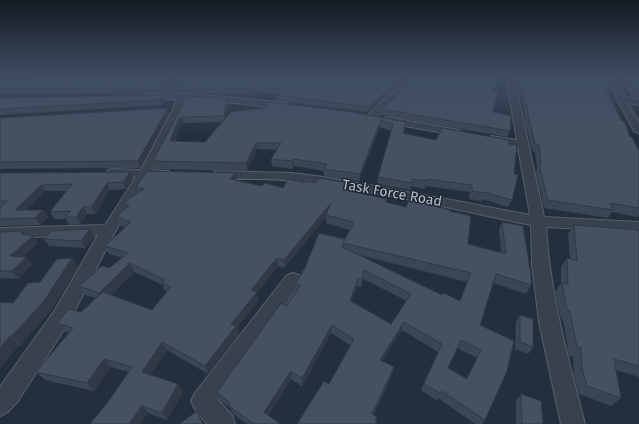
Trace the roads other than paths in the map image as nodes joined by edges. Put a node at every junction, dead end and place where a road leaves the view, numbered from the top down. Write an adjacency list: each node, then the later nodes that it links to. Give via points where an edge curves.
1 (134, 97): 7 (street)
2 (176, 97): 7 (street)
3 (392, 97): 10 (street)
4 (514, 97): 14 (street)
5 (621, 99): 6 (street); 11 (street)
6 (639, 102)
7 (174, 103): 8 (street, via 237,100); 16 (street)
8 (299, 107)
9 (359, 115): 10 (street)
10 (371, 117): 12 (street)
11 (639, 131)
12 (469, 135)
13 (484, 138): 14 (street)
14 (522, 144): 19 (street)
15 (97, 173): 16 (street)
16 (145, 173): 17 (street); 21 (street)
17 (176, 174)
18 (207, 175): 19 (street, Task Force Road, via 292,177 324,181)
19 (538, 222): 20 (street, Task Force Road); 26 (street, via 540,264 549,322)
20 (639, 227)
21 (109, 230): 22 (street); 24 (street, via 62,316)
22 (0, 233)
23 (293, 280): 25 (street, via 203,401)
24 (0, 404)
25 (223, 424)
26 (573, 424)

